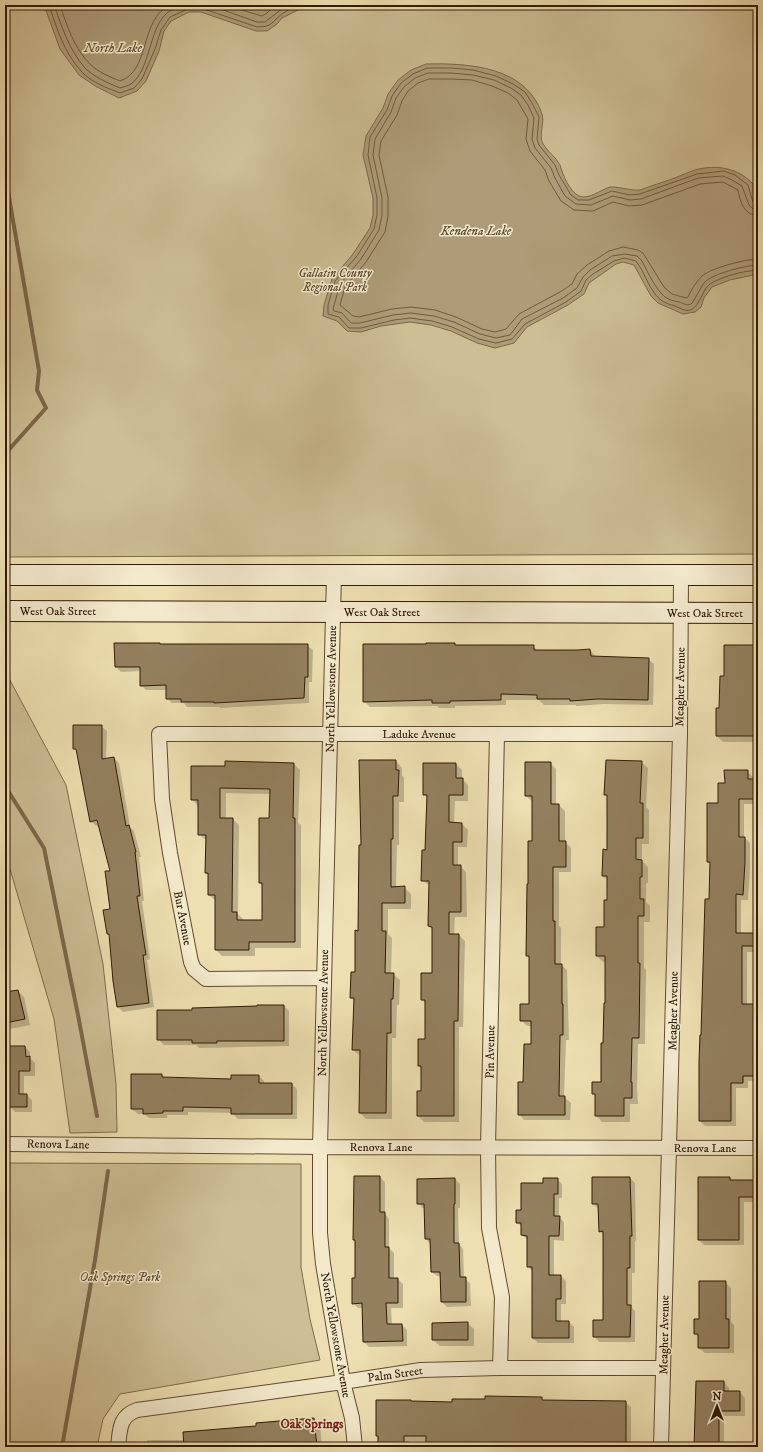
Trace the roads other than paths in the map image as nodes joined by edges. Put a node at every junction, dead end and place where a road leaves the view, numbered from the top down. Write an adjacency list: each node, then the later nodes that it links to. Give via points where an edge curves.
1 (5, 575): 2 (main road)
2 (334, 575): 3 (main road); 6 (street, North Yellowstone Avenue)
3 (681, 576): 4 (main road); 8 (street, Meagher Avenue)
4 (758, 576)
5 (5, 611): 6 (main road, West Oak Street)
6 (333, 612): 8 (main road, West Oak Street); 10 (street, North Yellowstone Avenue)
7 (758, 613): 8 (main road, West Oak Street)
8 (681, 614): 12 (street, Meagher Avenue)
9 (159, 734): 10 (street, Laduke Avenue); 13 (street, Bur Avenue, via 163,806 194,969 206,978)
10 (330, 734): 11 (street, Laduke Avenue); 13 (street, North Yellowstone Avenue)
11 (497, 734): 12 (street, Laduke Avenue); 16 (street, Pin Avenue)
12 (680, 734): 17 (street, Meagher Avenue)
13 (324, 978): 15 (street, North Yellowstone Avenue)
14 (5, 1144): 15 (street, Renova Lane)
15 (320, 1147): 16 (street, Renova Lane); 21 (street, North Yellowstone Avenue, via 320,1233)
16 (488, 1147): 17 (street, Renova Lane); 19 (street, Pin Avenue, via 489,1228 502,1297)
17 (669, 1148): 18 (street, Renova Lane); 20 (street, Meagher Avenue)
18 (758, 1148)
19 (500, 1368): 20 (street, Palm Street); 21 (street, Palm Street, via 421,1370)
20 (664, 1368): 24 (street, Meagher Avenue)
21 (342, 1382): 22 (street, Palm Street, via 137,1410 130,1413 122,1423); 23 (street, North Yellowstone Avenue, via 352,1418)
22 (118, 1447)
23 (355, 1447)
24 (661, 1447)

